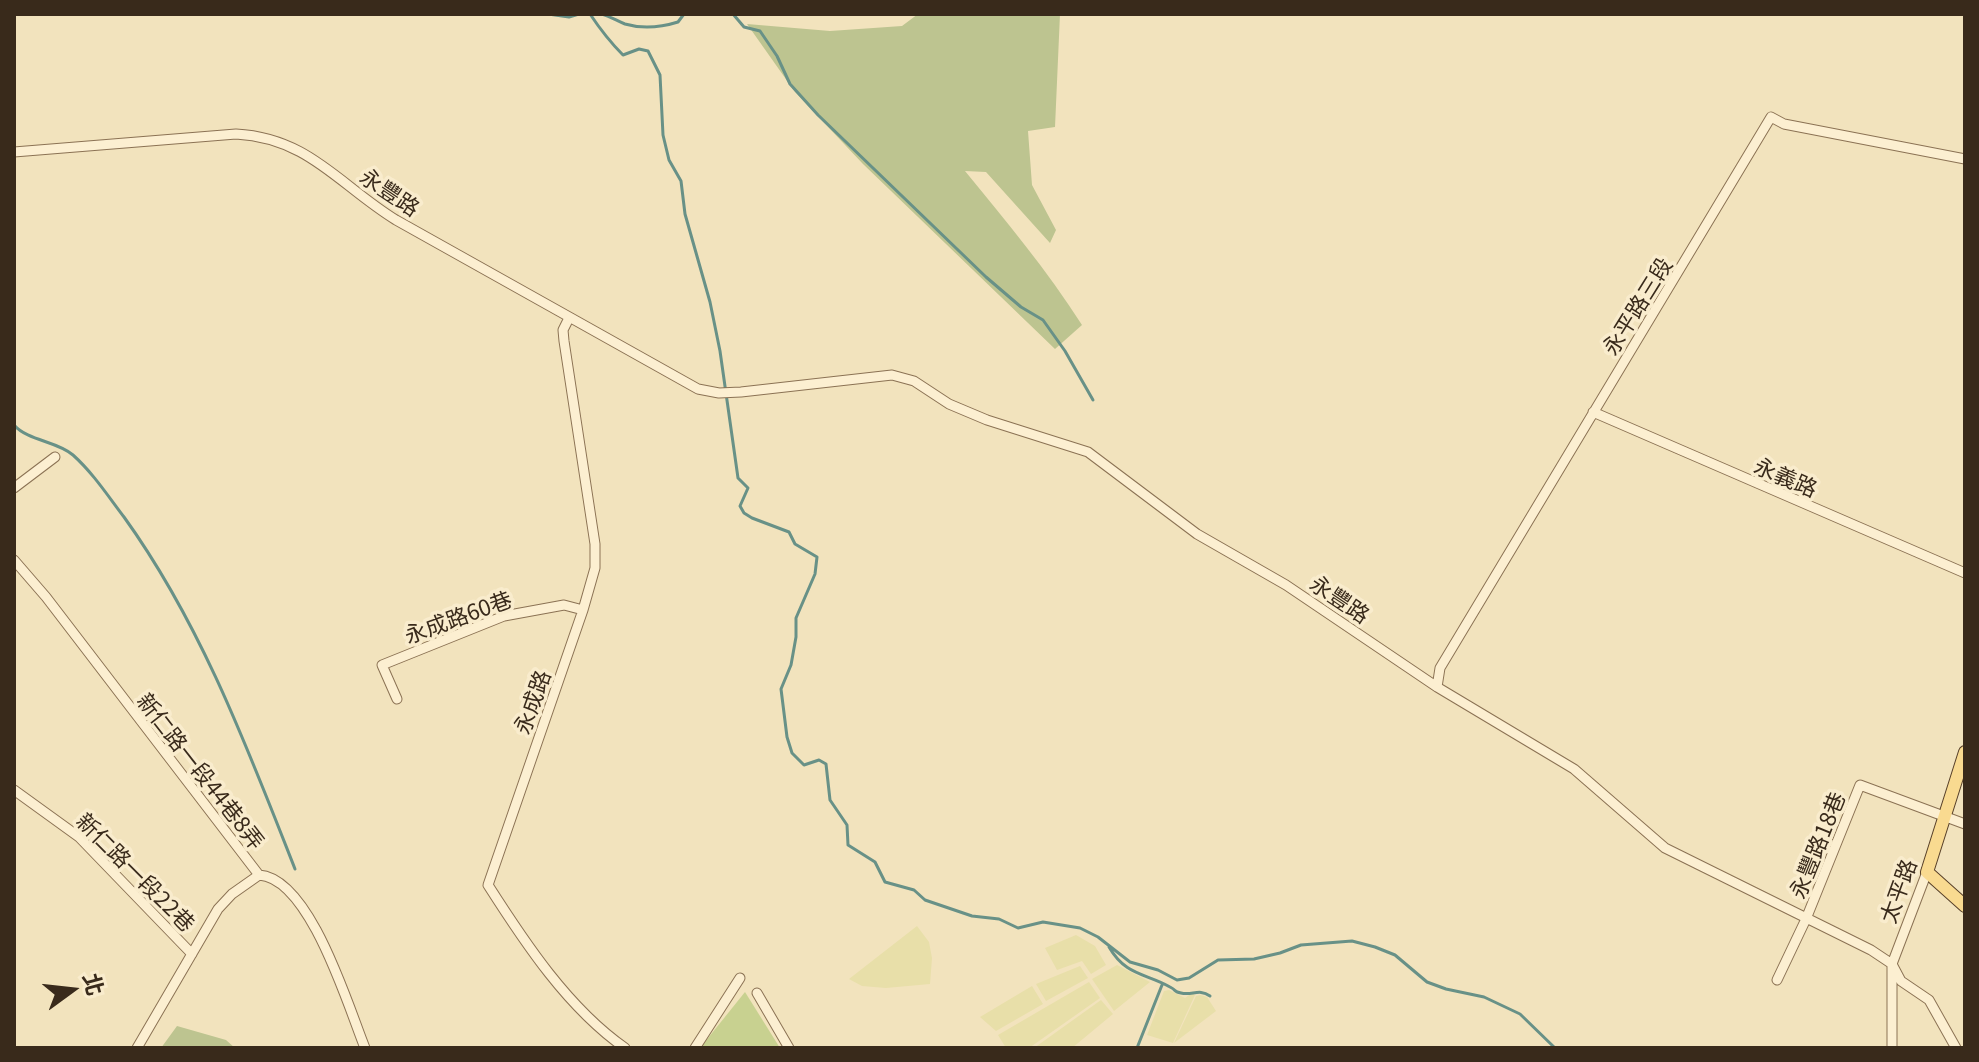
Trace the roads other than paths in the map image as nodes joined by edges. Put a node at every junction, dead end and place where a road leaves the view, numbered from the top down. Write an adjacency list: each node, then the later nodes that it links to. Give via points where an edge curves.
1 (14, 152): 3 (street, 永豐路, via 236,134 272,139 318,161 379,210)
2 (1965, 159): 4 (street, 永平路三段, via 1784,124 1771,117)
3 (569, 318): 9 (street, 永成路, via 564,341 596,557); 10 (street, 永豐路, via 687,384 719,393 892,375 987,420 1080,449 1197,534 1286,585)
4 (1593, 412): 8 (street, 永義路); 10 (street, 永平路三段, via 1440,668)
5 (55, 457): 6 (street)
6 (14, 488)
7 (14, 560): 17 (street, 新仁路一段44巷8弄)
8 (1965, 573)
9 (583, 610): 11 (street, 永成路60巷, via 564,605 504,616 382,665); 27 (street, 永成路, via 488,885 555,979 600,1031)
10 (1437, 687): 19 (street, 永豐路, via 1574,769 1665,848)
11 (397, 699)
12 (1965, 752): 14 (main road, 太平路)
13 (14, 790): 20 (street, 新仁路一段22巷, via 79,837)
14 (1945, 817): 15 (street); 16 (main road, 太平路); 19 (street, 永豐路18巷, via 1860,785)
15 (1965, 824)
16 (1927, 872): 18 (main road); 21 (street, 太平路)
17 (259, 875): 20 (street, 新仁路一段22巷, via 218,909); 26 (street, 新仁路一段44巷8弄, via 277,879 300,901)
18 (1965, 906)
19 (1806, 919): 21 (street, 永豐路); 23 (street, 永豐路18巷)
20 (192, 954): 25 (street, 新仁路一段22巷)
21 (1892, 964): 30 (street, 太平路); 31 (street, 永豐路, via 1901,981 1929,1000)
22 (740, 978): 28 (street)
23 (1777, 980)
24 (757, 993): 29 (street)
25 (137, 1048)
26 (365, 1048)
27 (625, 1048)
28 (695, 1048)
29 (789, 1048)
30 (1892, 1048)
31 (1956, 1048)

